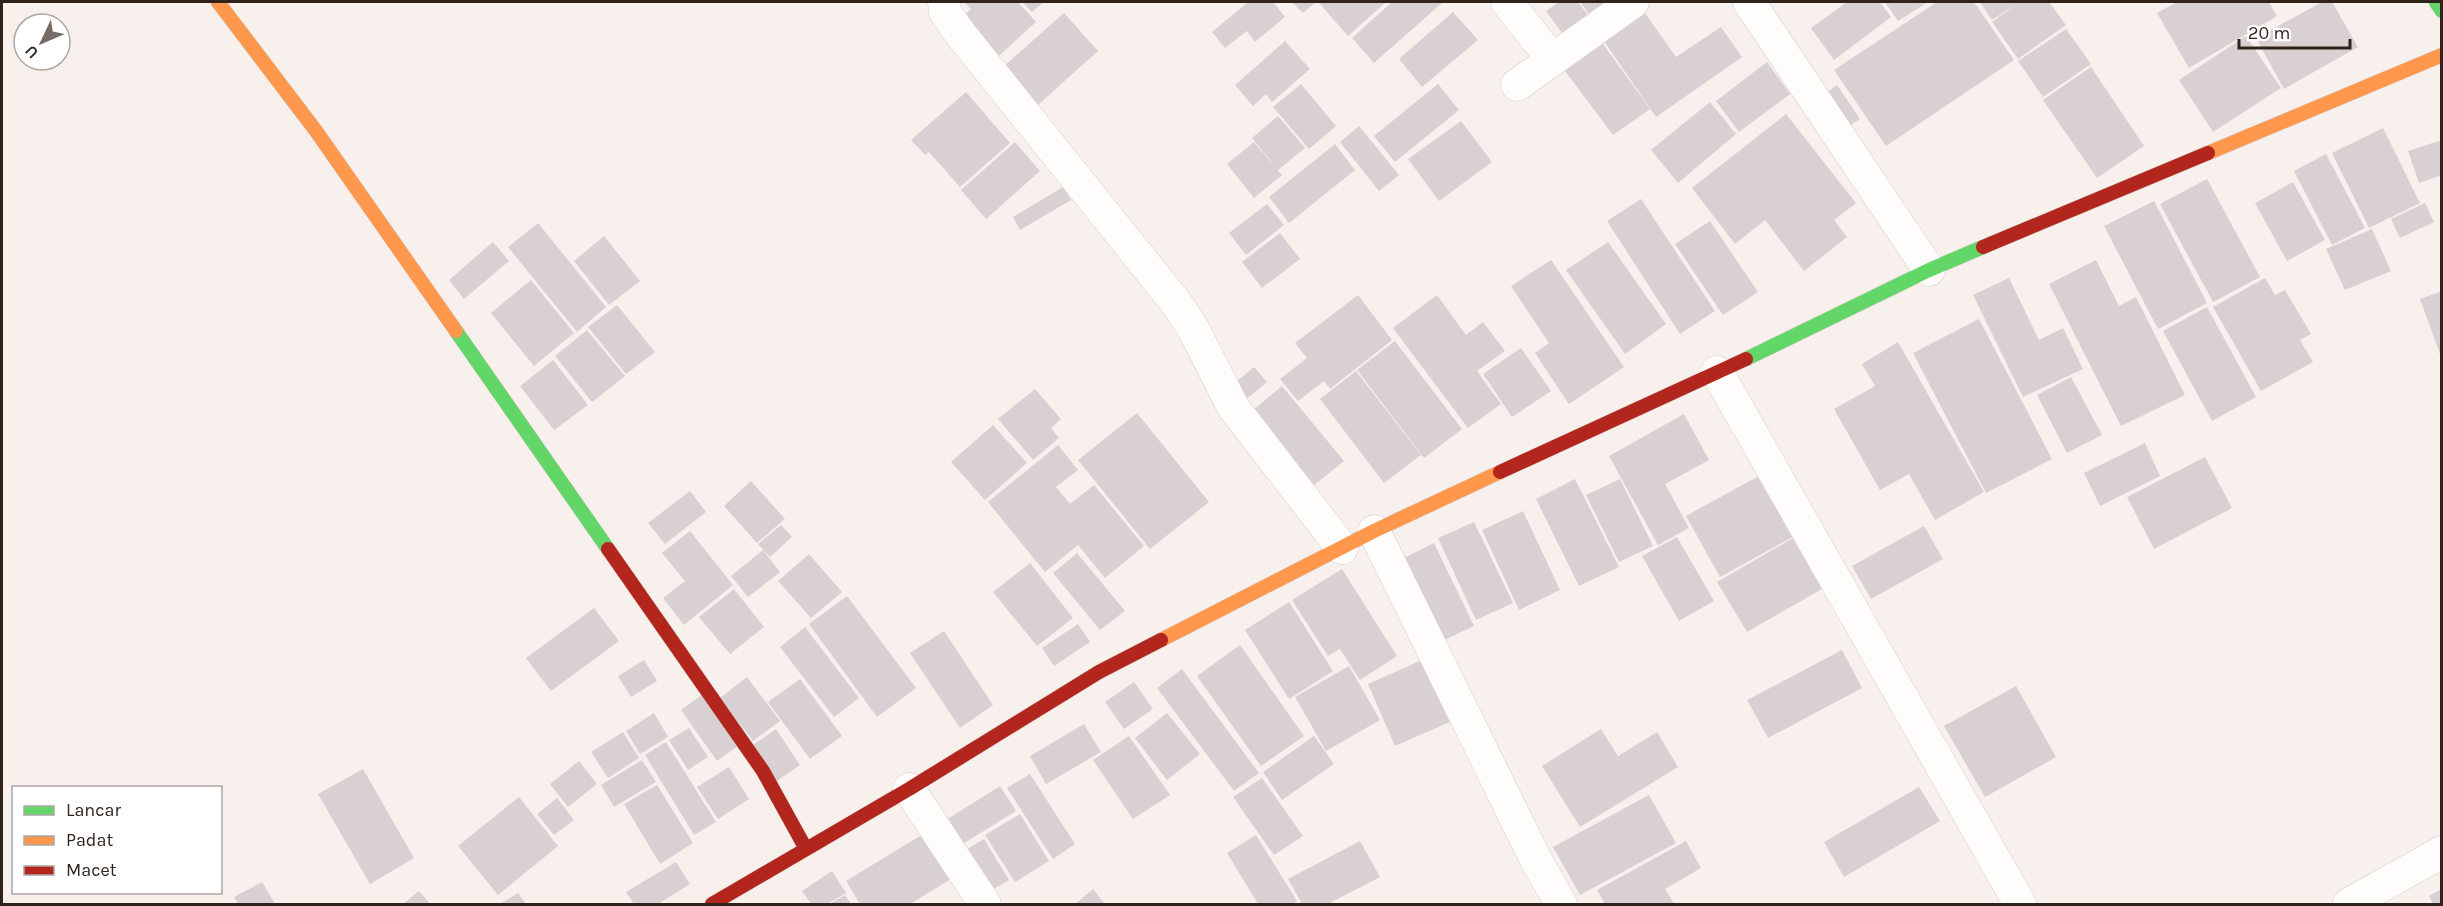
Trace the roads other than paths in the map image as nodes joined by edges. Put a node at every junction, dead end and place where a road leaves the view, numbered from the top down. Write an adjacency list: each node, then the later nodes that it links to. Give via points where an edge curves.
1 (218, 2): 16 (street, via 316,131 756,761)
2 (944, 2): 14 (street, via 945,12 959,32 1177,304 1233,407)
3 (1507, 2): 9 (street)
4 (1633, 2): 9 (street)
5 (1749, 2): 11 (street)
6 (2436, 2): 7 (street)
7 (2442, 11)
8 (2442, 55): 11 (street)
9 (1552, 59): 10 (street)
10 (1516, 85)
11 (1929, 270): 12 (street)
12 (1717, 372): 13 (street); 21 (street)
13 (1374, 531): 14 (street); 20 (street, via 1536,860)
14 (1342, 548): 15 (street, via 1099,672)
15 (909, 789): 16 (street); 19 (street)
16 (806, 849): 18 (street)
17 (2442, 852): 22 (street)
18 (712, 904)
19 (985, 904)
20 (1562, 904)
21 (2020, 904)
22 (2349, 904)

